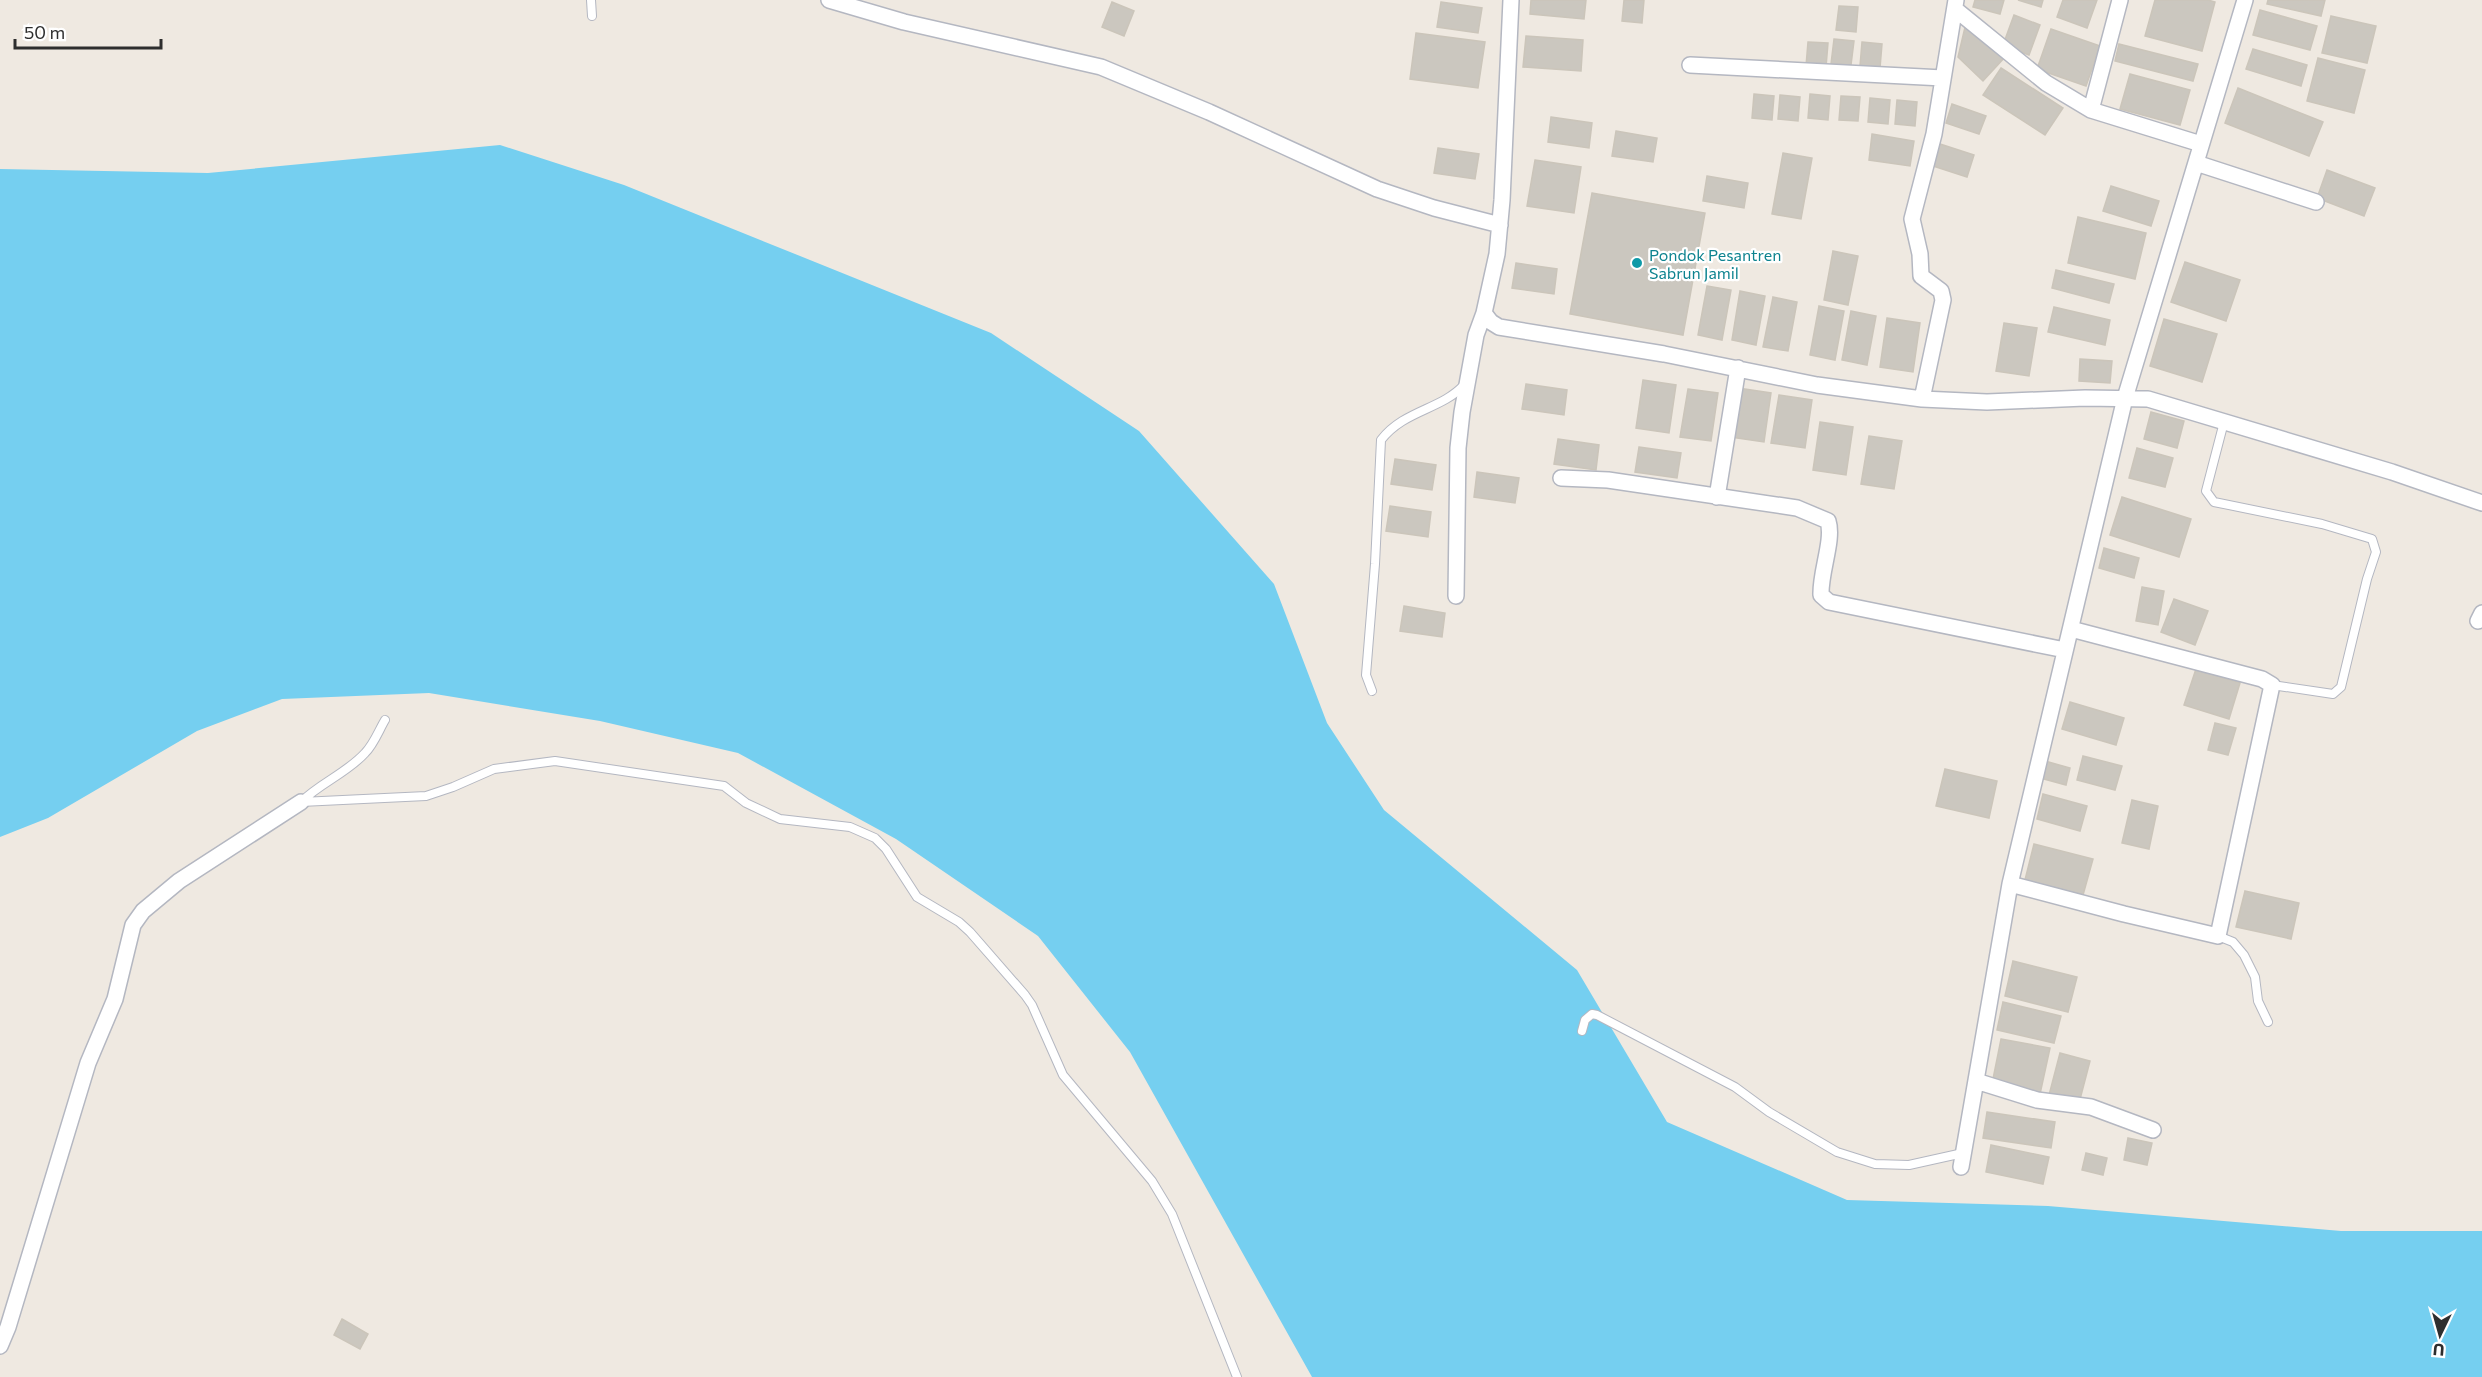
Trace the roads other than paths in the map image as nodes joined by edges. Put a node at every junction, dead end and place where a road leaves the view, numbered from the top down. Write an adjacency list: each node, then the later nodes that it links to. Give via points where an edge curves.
1 (591, 0): 7 (lane)
2 (829, 0): 14 (street, via 1101,67 1377,189)
3 (1511, 0): 14 (street)
4 (2120, 0): 10 (street)
5 (2245, 0): 11 (street)
6 (1955, 4): 9 (street); 10 (street, via 2046,82)
7 (592, 16)
8 (1690, 65): 9 (street)
9 (1943, 78): 19 (street, via 1934,134 1912,219 1921,276 1941,291 1943,300)
10 (2091, 110): 11 (street)
11 (2201, 144): 12 (street)
12 (2196, 163): 13 (street); 18 (street)
13 (2316, 202)
14 (1500, 225): 15 (street)
15 (1484, 313): 16 (street, via 1491,322 1515,331); 17 (street)
16 (1738, 368): 19 (street, via 1817,385); 22 (street)
17 (1467, 382): 24 (street, via 1458,448); 28 (lane, via 1408,416 1381,440 1366,675)
18 (2125, 398): 19 (street, via 1987,402); 20 (street, via 2170,405); 25 (street)
19 (1922, 399)
20 (2224, 422): 23 (street); 27 (lane, via 2206,492 2214,502 2322,524 2372,539 2376,552 2341,687 2333,694)
21 (1562, 478): 22 (street, via 1608,480)
22 (1717, 497): 26 (street, via 1797,508 1828,521 1831,530 1821,595 1829,602)
23 (2482, 503)
24 (1456, 596)
25 (2071, 629): 26 (street); 27 (street, via 2262,679)
26 (2065, 650): 31 (street)
27 (2272, 685): 32 (street)
28 (1372, 691)
29 (385, 720): 30 (lane, via 367,751)
30 (301, 802): 38 (street, via 179,881 143,911 133,925 115,999 88,1063); 39 (lane, via 426,796 494,769 555,761 724,786 746,803 780,819 850,827 875,838 917,897 964,927 1025,995 1064,1075 1152,1181 1172,1214)
31 (2010, 884): 32 (street); 35 (street)
32 (2218, 936): 33 (lane, via 2233,942 2244,955)
33 (2268, 1022)
34 (1582, 1031): 37 (lane, via 1592,1014 1608,1020 1735,1088 1837,1152 1875,1164)
35 (1976, 1082): 36 (street, via 2037,1100 2091,1107); 37 (street)
36 (2153, 1130)
37 (1962, 1160)
38 (0, 1346)
39 (1238, 1377)

